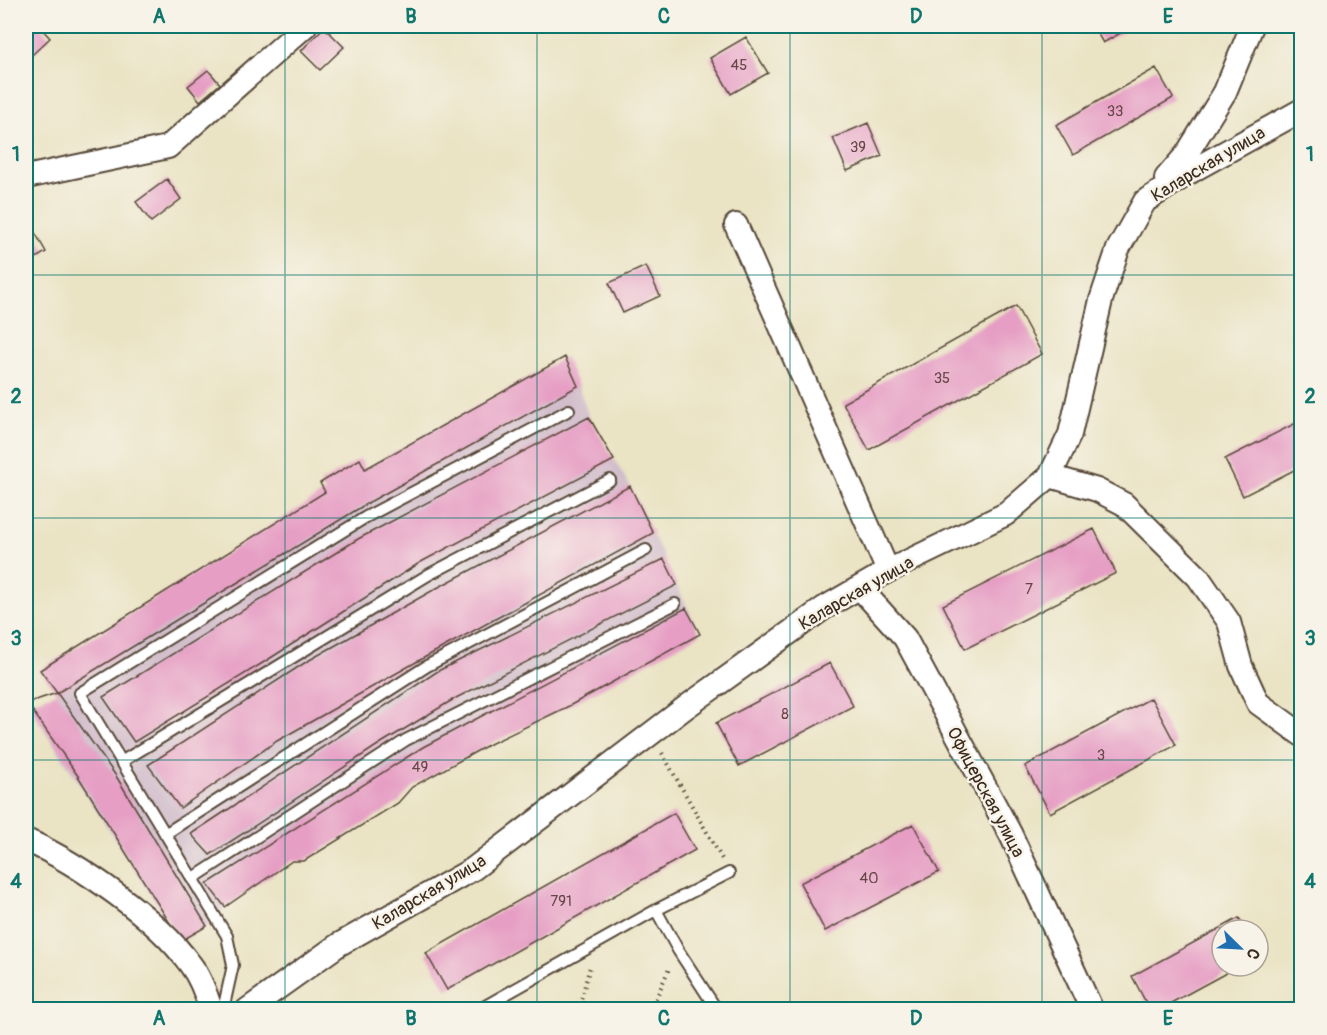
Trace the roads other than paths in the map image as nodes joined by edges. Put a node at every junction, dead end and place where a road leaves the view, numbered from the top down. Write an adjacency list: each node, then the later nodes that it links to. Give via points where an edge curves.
1 (305, 26): 4 (street, via 168,147)
2 (1252, 26): 5 (street, via 1225,92 1186,155)
3 (1302, 110): 5 (street, Каларская улица)
4 (26, 177)
5 (1145, 201): 8 (street, Каларская улица, via 1118,249 1101,300 1070,434)
6 (736, 225): 11 (street)
7 (569, 410): 15 (lane, via 366,517 80,693)
8 (1050, 476): 11 (street, Каларская улица, via 1006,514); 14 (street, via 1097,490 1124,504 1198,577 1229,622 1241,666 1258,703)
9 (610, 480): 15 (lane, via 428,575)
10 (646, 550): 16 (lane, via 427,666)
11 (888, 571): 12 (street, Каларская улица)
12 (860, 588): 23 (street, Каларская улица, via 824,608 473,869 338,945); 26 (street, Офицерская улица, via 905,638 1011,835)
13 (675, 604): 19 (lane, via 406,740)
14 (1302, 735)
15 (122, 762): 16 (lane)
16 (165, 834): 19 (lane)
17 (26, 840): 21 (street, via 91,877 171,941 205,989)
18 (729, 873): 20 (lane)
19 (192, 879): 22 (lane, via 227,936 233,965)
20 (656, 910): 24 (lane); 25 (lane)
21 (211, 1010)
22 (223, 1010)
23 (247, 1010)
24 (478, 1010)
25 (717, 1010)
26 (1092, 1010)

